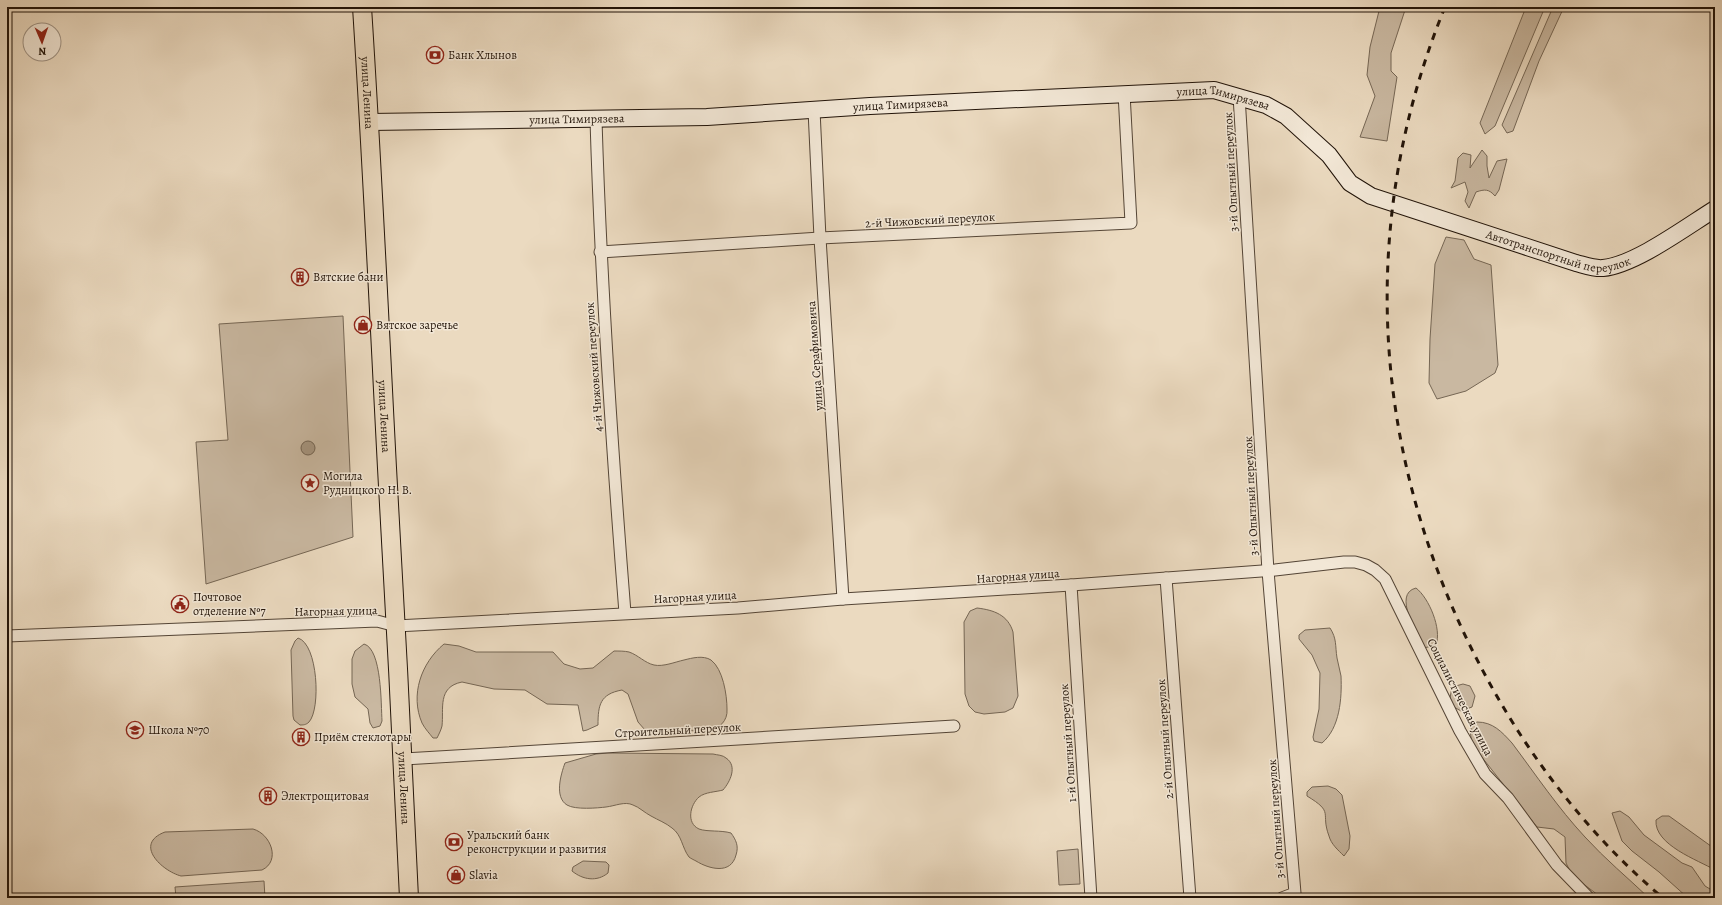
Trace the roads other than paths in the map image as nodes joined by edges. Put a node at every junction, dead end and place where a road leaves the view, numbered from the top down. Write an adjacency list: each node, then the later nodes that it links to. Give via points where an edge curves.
1 (362, 7): 6 (main road, улица Ленина)
2 (1124, 94): 3 (main road, улица Тимирязева, via 1214,90); 4 (main road, улица Тимирязева); 9 (street, 2-й Чижовский переулок, via 1130,224)
3 (1240, 96): 7 (main road, улица Тимирязева, via 1266,104 1286,116 1329,155 1350,183 1371,196); 11 (street, 3-й Опытный переулок)
4 (814, 110): 5 (main road, улица Тимирязева, via 707,117); 9 (street, улица Серафимовича)
5 (596, 120): 6 (main road, улица Тимирязева); 10 (street, 4-й Чижовский переулок)
6 (370, 122): 17 (main road, улица Ленина)
7 (1393, 204): 8 (main road, Автотранспортный переулок, via 1576,263 1601,268 1620,265 1639,256)
8 (1715, 209)
9 (820, 238): 10 (street, 2-й Чижовский переулок); 15 (street, улица Серафимовича)
10 (600, 252): 16 (street, 4-й Чижовский переулок)
11 (1268, 571): 12 (street, Нагорная улица, via 1355,562); 13 (street, Нагорная улица); 24 (street, 3-й Опытный переулок, via 1294,893)
12 (1381, 574): 25 (street, Социалистическая улица, via 1460,731 1481,767 1508,798 1557,865)
13 (1166, 578): 14 (street, Нагорная улица); 23 (street, 2-й Опытный переулок)
14 (1072, 586): 15 (street, Нагорная улица); 22 (street, 1-й Опытный переулок)
15 (843, 599): 16 (street, Нагорная улица, via 738,608)
16 (625, 613): 17 (street, Нагорная улица)
17 (396, 626): 18 (street, Нагорная улица, via 377,621); 20 (main road, улица Ленина)
18 (7, 636)
19 (954, 726): 20 (street, Строительный переулок)
20 (404, 759): 21 (main road, улица Ленина)
21 (409, 898)
22 (1091, 898)
23 (1190, 898)
24 (1282, 898)
25 (1589, 898)

